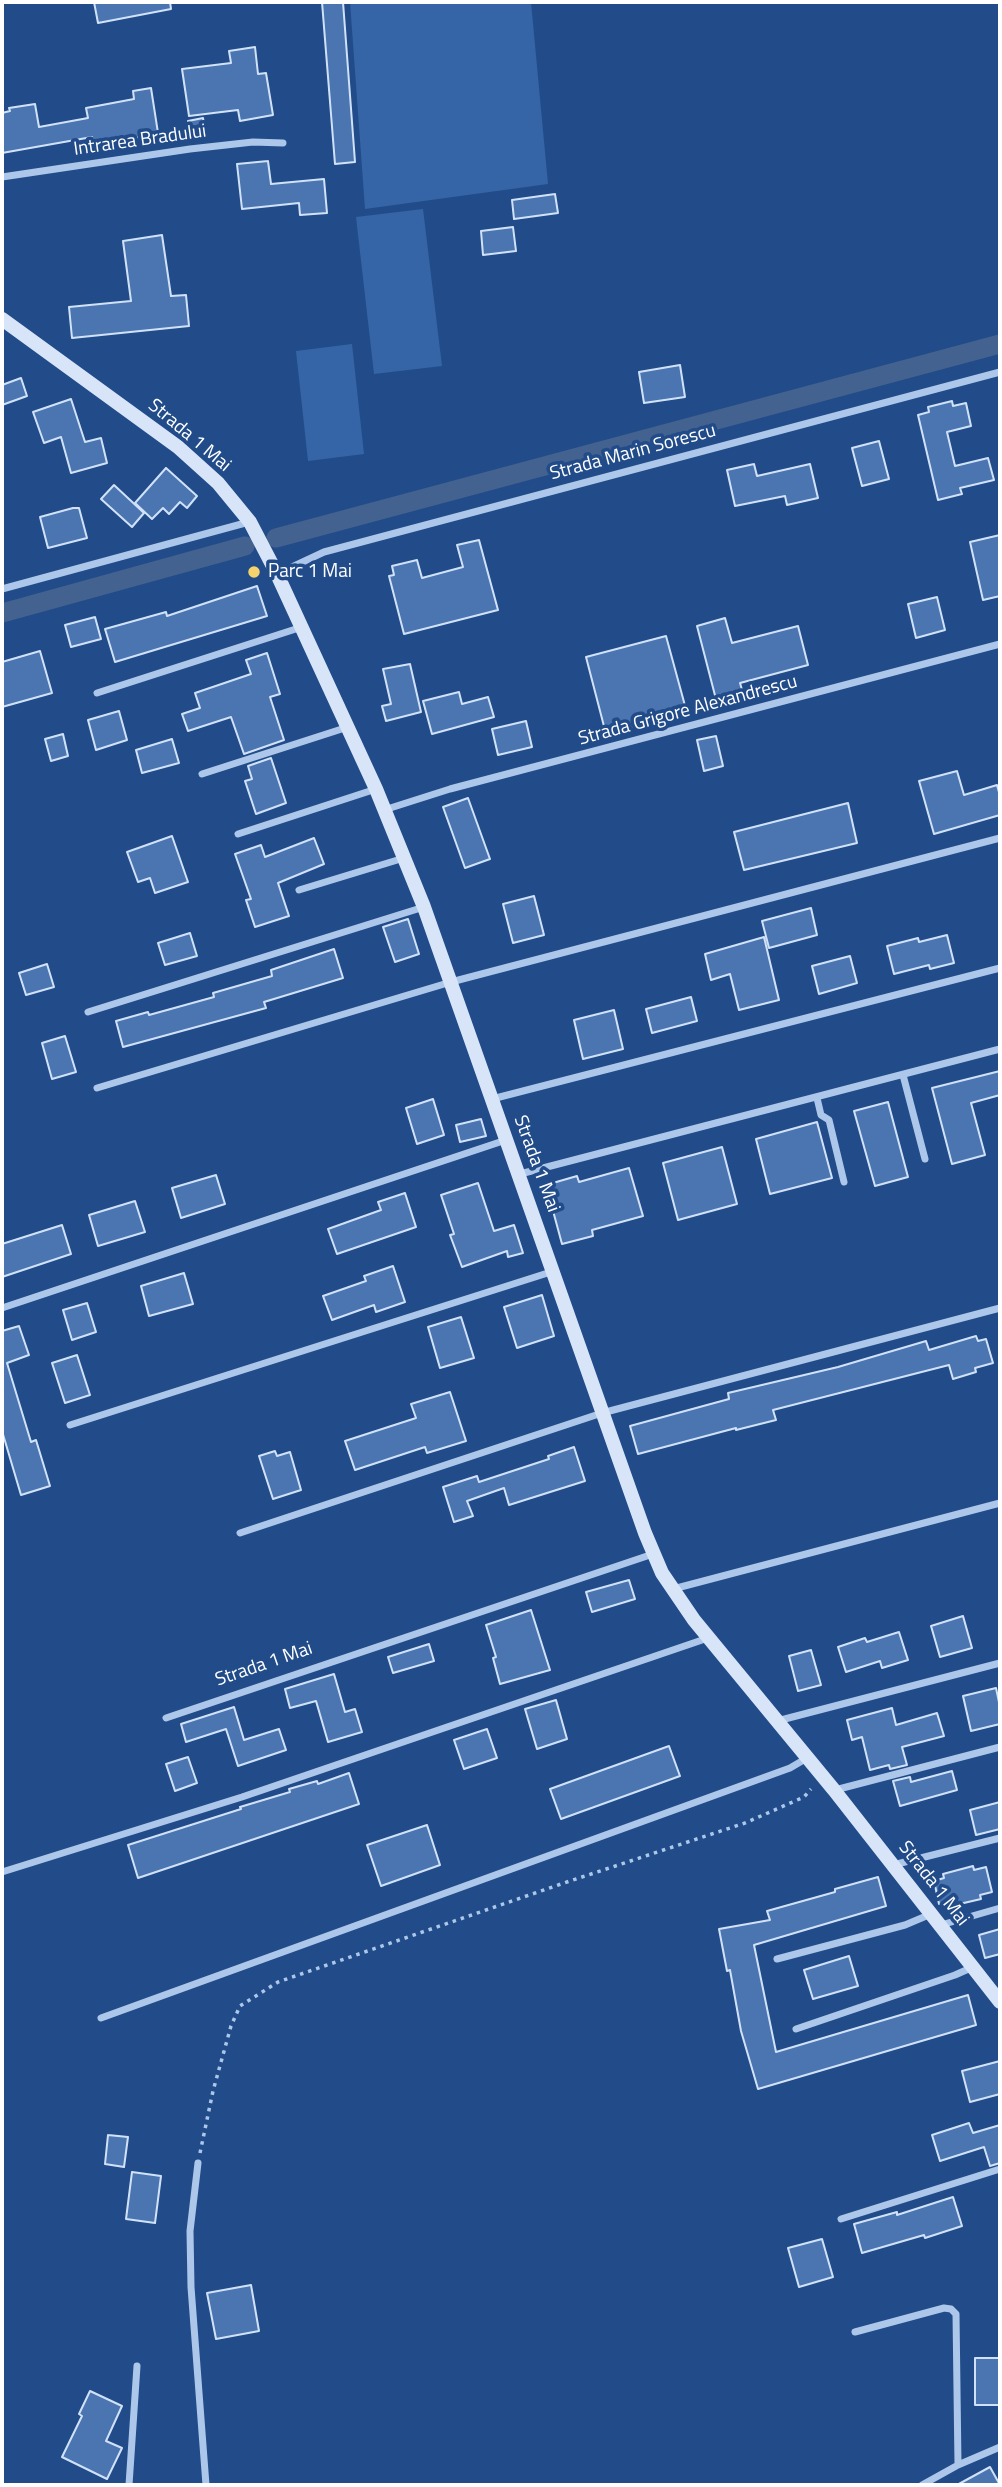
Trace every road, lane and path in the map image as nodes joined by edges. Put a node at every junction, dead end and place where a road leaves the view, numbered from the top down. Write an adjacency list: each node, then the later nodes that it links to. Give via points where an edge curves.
1 (283, 143): 2 (street, Intrarea Bradului, via 190,149)
2 (2, 177)
3 (2, 319): 5 (street, Strada 1 Mai, via 178,447 218,483)
4 (1000, 372): 6 (street, Strada Marin Sorescu, via 324,552)
5 (250, 522): 6 (street, Strada 1 Mai); 7 (street)
6 (278, 574): 8 (street, Strada 1 Mai)
7 (2, 589)
8 (302, 627): 10 (street); 11 (street, Strada 1 Mai)
9 (1000, 644): 14 (street, Strada Grigore Alexandrescu)
10 (97, 693)
11 (348, 727): 12 (street); 13 (street, Strada 1 Mai)
12 (202, 774)
13 (376, 789): 14 (street, Strada 1 Mai); 15 (street)
14 (384, 810): 17 (street, Strada 1 Mai)
15 (238, 834)
16 (1000, 838): 21 (street)
17 (404, 858): 18 (street); 19 (street, Strada 1 Mai)
18 (299, 890)
19 (424, 907): 21 (street, Strada 1 Mai); 22 (street)
20 (1000, 968): 26 (street)
21 (451, 982): 25 (street); 26 (street, Strada 1 Mai)
22 (88, 1012)
23 (1000, 1049): 24 (street)
24 (903, 1075): 27 (street); 29 (street)
25 (97, 1088)
26 (492, 1098): 28 (street, Strada 1 Mai)
27 (817, 1098): 30 (street); 31 (street, via 821,1115 830,1120)
28 (507, 1140): 30 (street, Strada 1 Mai); 33 (street)
29 (925, 1159)
30 (520, 1174): 32 (street, Strada 1 Mai)
31 (844, 1182)
32 (554, 1271): 35 (street, Strada 1 Mai); 36 (street)
33 (2, 1308)
34 (1000, 1308): 35 (street)
35 (602, 1413): 38 (street); 39 (street, Strada 1 Mai)
36 (71, 1424)
37 (1000, 1503): 40 (street)
38 (240, 1533)
39 (653, 1554): 40 (street, Strada 1 Mai); 43 (street, Strada 1 Mai)
40 (672, 1589): 41 (street, Strada 1 Mai)
41 (708, 1638): 44 (street, Strada 1 Mai); 51 (street, via 242,1797)
42 (1000, 1663): 44 (street)
43 (166, 1718)
44 (777, 1721): 46 (street, Strada 1 Mai)
45 (1000, 1747): 48 (street)
46 (807, 1758): 47 (street, Strada 1 Mai); 57 (street, via 790,1768)
47 (823, 1777): 48 (street, Strada 1 Mai); 59 (path, via 804,1797 744,1823 278,1982 240,2006 231,2026)
48 (834, 1790): 50 (street, Strada 1 Mai)
49 (1000, 1838): 50 (street)
50 (893, 1865): 53 (street, Strada 1 Mai)
51 (2, 1872)
52 (1000, 1908): 53 (street)
53 (937, 1919): 54 (street); 55 (street, Strada 1 Mai)
54 (777, 1959)
55 (973, 1967): 56 (street, Strada 1 Mai); 58 (street)
56 (1000, 2002)
57 (100, 2018)
58 (796, 2029)
59 (198, 2163): 67 (street, via 190,2231 191,2287)
60 (1000, 2169): 61 (street)
61 (841, 2219)
62 (855, 2332): 65 (street, via 944,2308 956,2314)
63 (137, 2366): 66 (street)
64 (1000, 2447): 65 (street)
65 (958, 2465): 68 (street)
66 (129, 2485)
67 (206, 2485)
68 (922, 2485)

